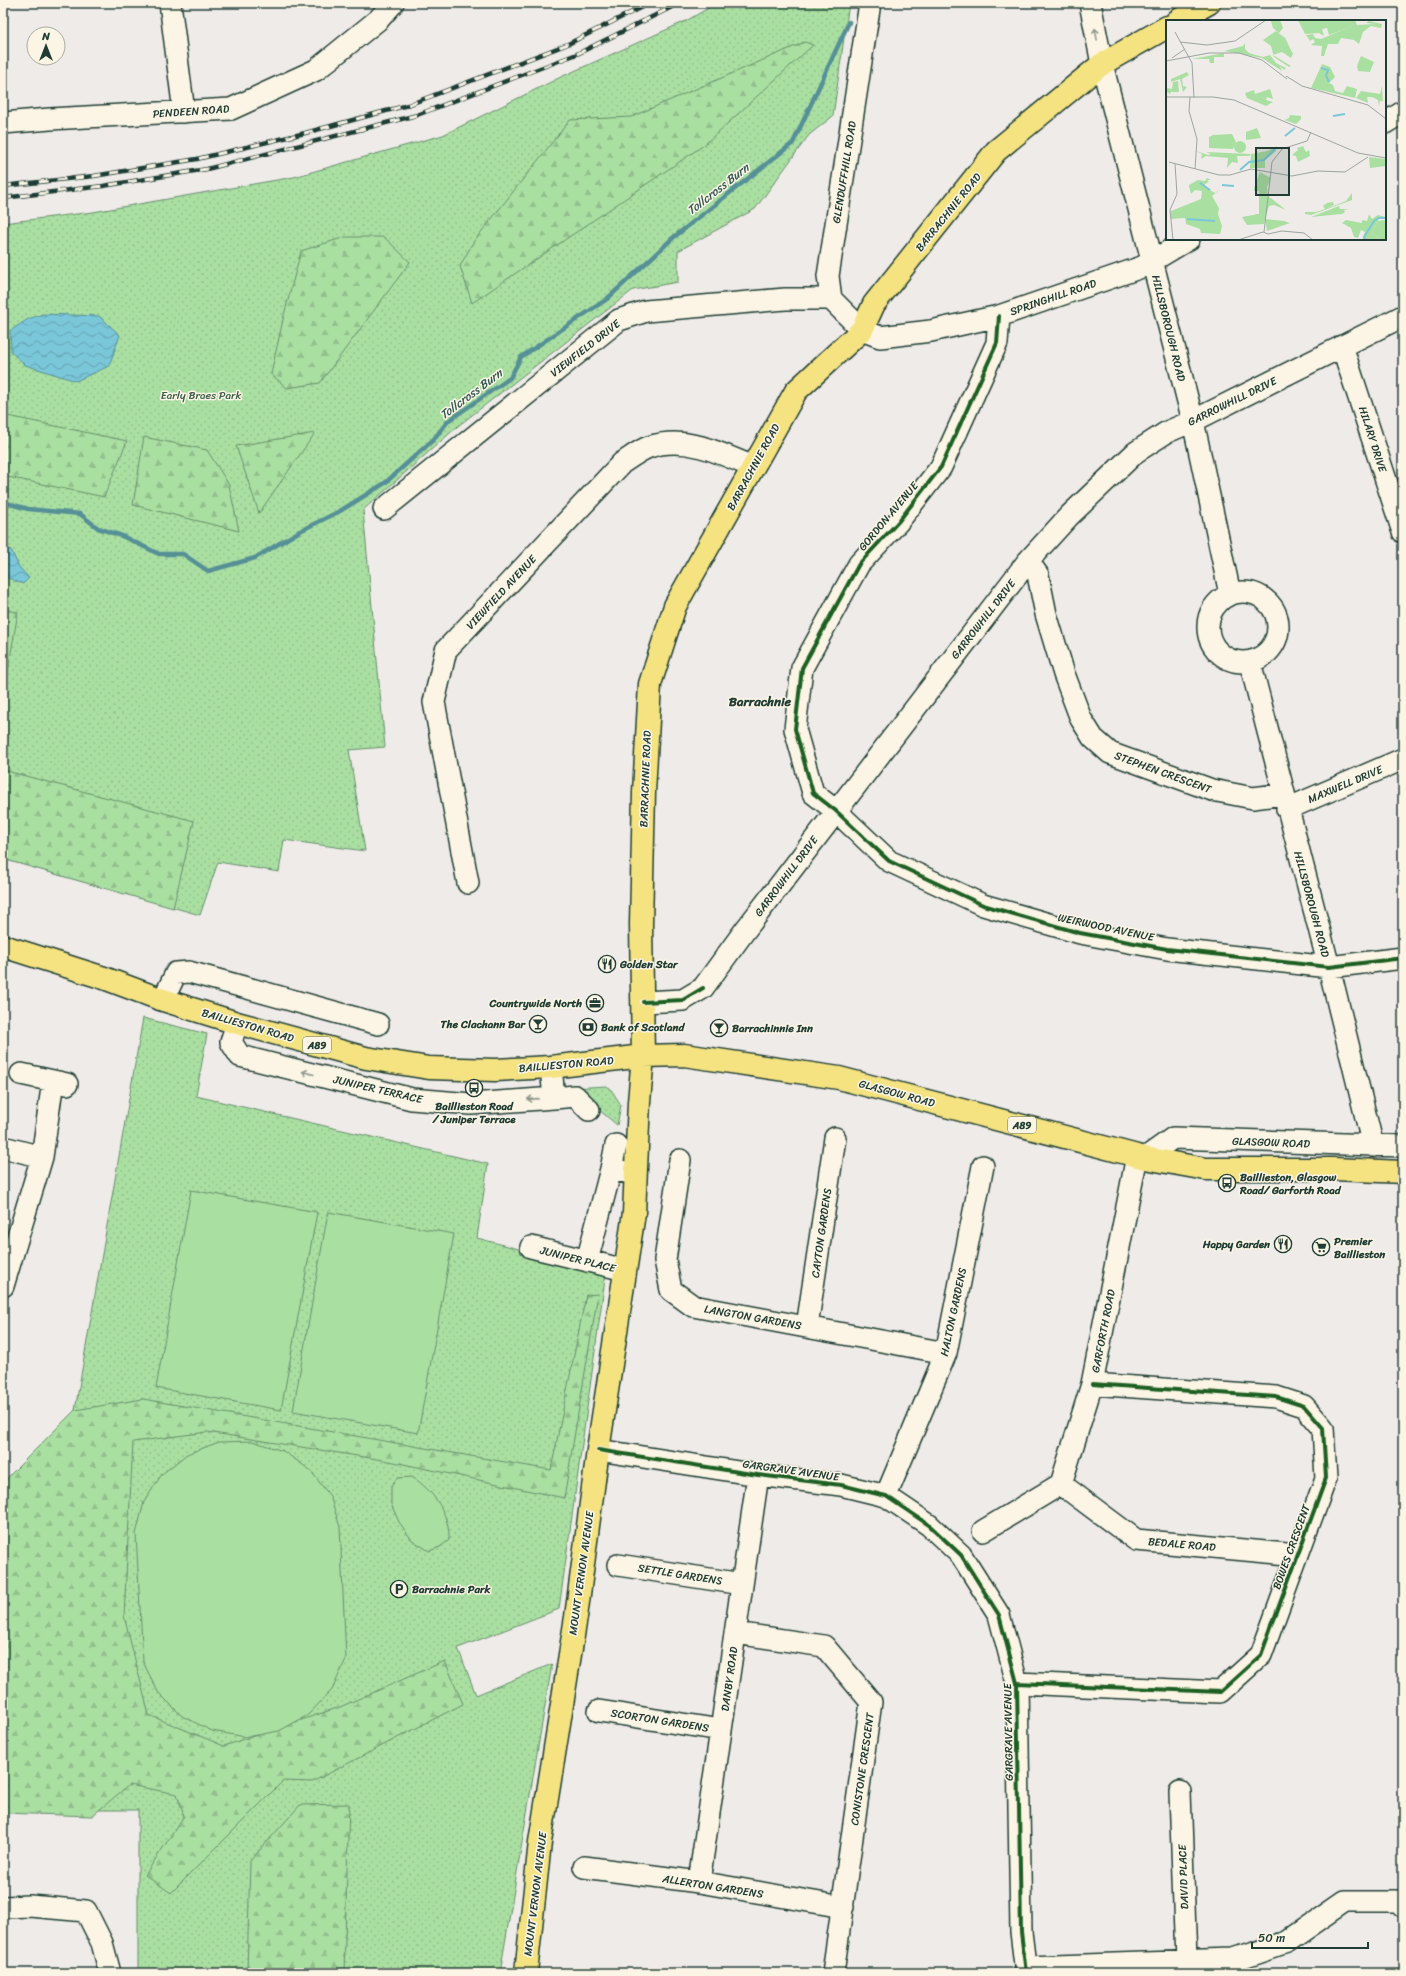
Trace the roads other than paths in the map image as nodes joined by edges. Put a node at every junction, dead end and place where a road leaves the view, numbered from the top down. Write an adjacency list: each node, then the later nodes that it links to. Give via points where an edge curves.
1 (170, 3): 9 (street)
2 (393, 3): 9 (street, PENDEEN ROAD, via 379,19 316,70 231,109)
3 (870, 3): 15 (street, GLENDUFFHILL ROAD, via 831,252 828,276)
4 (1090, 3): 8 (street, HILLSBOROUGH ROAD, one-way to 4)
5 (1209, 3): 6 (main road)
6 (1179, 20)
7 (1166, 28): 8 (main road, BARRACHNIE ROAD)
8 (1102, 64): 14 (street, HILLSBOROUGH ROAD); 18 (main road, BARRACHNIE ROAD, via 996,151 874,304)
9 (184, 112): 12 (street, PENDEEN ROAD)
10 (1403, 112): 11 (street)
11 (1386, 122)
12 (3, 123)
13 (1187, 240): 14 (street, SPRINGHILL ROAD)
14 (1153, 261): 16 (street, SPRINGHILL ROAD); 20 (street, HILLSBOROUGH ROAD)
15 (831, 298): 18 (street); 22 (street, VIEWFIELD DRIVE, via 785,298 646,311 619,320)
16 (999, 316): 18 (street, SPRINGHILL ROAD, via 931,331 880,336); 29 (street, GORDON AVENUE, via 997,343 941,467 898,522 859,564 802,668 795,729 813,792)
17 (1403, 316): 19 (street, GARROWHILL DRIVE)
18 (862, 330): 21 (main road, BARRACHNIE ROAD, via 796,391)
19 (1342, 346): 20 (street, GARROWHILL DRIVE); 23 (street, HILARY DRIVE)
20 (1193, 421): 24 (street, GARROWHILL DRIVE, via 1167,432 1136,452 1069,516); 25 (street, HILLSBOROUGH ROAD)
21 (753, 467): 30 (street, VIEWFIELD AVENUE, via 707,447 673,442 648,447 622,463 446,650 434,702); 35 (main road, BARRACHNIE ROAD, via 675,606 650,684 641,924)
22 (384, 510)
23 (1403, 532)
24 (1028, 561): 28 (street, STEPHEN CRESCENT, via 1038,575 1046,614 1064,674 1081,719 1093,738 1110,753 1212,790); 29 (street, GARROWHILL DRIVE)
25 (1230, 594): 26 (street, via 1212,609 1207,632 1214,648 1227,659 1238,663); 26 (street, via 1242,592 1264,599 1272,607 1277,618 1276,641 1265,654)
26 (1250, 662): 28 (street, HILLSBOROUGH ROAD)
27 (1403, 759): 28 (street, MAXWELL DRIVE)
28 (1285, 801): 33 (street, HILLSBOROUGH ROAD)
29 (836, 811): 33 (street, WEIRWOOD AVENUE, via 889,861 983,905 1080,933 1166,949); 35 (street, GARROWHILL DRIVE, via 703,988 683,1000)
30 (468, 883)
31 (3, 946): 34 (main road, BAILLIESTON ROAD / A89)
32 (1403, 958): 33 (street, WEIRWOOD AVENUE)
33 (1329, 967): 46 (street, HILLSBOROUGH ROAD)
34 (163, 1000): 36 (main road, BAILLIESTON ROAD / A89); 37 (street, via 176,974 189,972)
35 (643, 1002): 38 (main road, BARRACHNIE ROAD)
36 (237, 1023): 39 (main road, BAILLIESTON ROAD / A89, via 366,1058 429,1068 495,1070); 41 (street, JUNIPER TERRACE, one-way to 36, via 471,1104 412,1099 240,1056 231,1042)
37 (378, 1024)
38 (643, 1056): 39 (main road, BAILLIESTON ROAD / A89); 50 (main road, GLASGOW ROAD / A89, via 684,1055 840,1078); 56 (main road, MOUNT VERNON AVENUE)
39 (551, 1066): 41 (street)
40 (21, 1074): 49 (street, via 60,1083)
41 (554, 1098): 42 (street, JUNIPER TERRACE, via 574,1096)
42 (589, 1110)
43 (835, 1138): 61 (street, CAYTON GARDENS)
44 (1335, 1144): 46 (street, GLASGOW ROAD); 50 (street, GLASGOW ROAD, via 1173,1138); 54 (street)
45 (616, 1145): 53 (street)
46 (1373, 1146): 47 (street, GLASGOW ROAD)
47 (1403, 1146)
48 (3, 1147): 49 (street)
49 (42, 1157): 60 (street)
50 (1141, 1157): 54 (main road, GLASGOW ROAD / A89, via 1206,1169); 63 (street, GARFORTH ROAD)
51 (680, 1160): 61 (street, LANGTON GARDENS, via 665,1260 671,1290 693,1306)
52 (983, 1166): 62 (street, HALTON GARDENS)
53 (611, 1169): 56 (street); 58 (street)
54 (1334, 1169): 55 (main road, GLASGOW ROAD / A89)
55 (1403, 1172)
56 (635, 1174): 59 (main road, MOUNT VERNON AVENUE, via 634,1213)
57 (531, 1247): 58 (street, JUNIPER PLACE)
58 (587, 1262): 59 (street, JUNIPER PLACE)
59 (625, 1270): 64 (main road, MOUNT VERNON AVENUE)
60 (3, 1286)
61 (807, 1327): 62 (street, LANGTON GARDENS)
62 (946, 1353): 67 (street, HALTON GARDENS)
63 (1092, 1384): 66 (street, GARFORTH ROAD); 69 (street, BOWES CRESCENT, via 1276,1397 1304,1406 1323,1428 1326,1478)
64 (598, 1450): 65 (street, GARGRAVE AVENUE); 85 (main road, MOUNT VERNON AVENUE, via 576,1617 540,1842)
65 (758, 1475): 67 (street, GARGRAVE AVENUE, via 840,1485); 71 (street, DANBY ROAD)
66 (1061, 1484): 68 (street); 69 (street, BEDALE ROAD, via 1136,1540)
67 (886, 1496): 73 (street, GARGRAVE AVENUE, via 929,1525 961,1555 999,1615)
68 (983, 1531)
69 (1298, 1555): 73 (street, BOWES CRESCENT, via 1261,1655 1220,1692)
70 (618, 1565): 71 (street, SETTLE GARDENS)
71 (742, 1584): 72 (street, DANBY ROAD)
72 (735, 1634): 75 (street, DANBY ROAD); 81 (street, CONISTONE CRESCENT, via 824,1646 871,1702)
73 (1017, 1683): 83 (street, GARGRAVE AVENUE, via 1020,1932)
74 (599, 1711): 75 (street, SCORTON GARDENS)
75 (721, 1730): 78 (street, DANBY ROAD)
76 (1180, 1792): 82 (street, DAVID PLACE)
77 (584, 1867): 78 (street, ALLERTON GARDENS)
78 (699, 1882): 81 (street, ALLERTON GARDENS)
79 (1401, 1898): 82 (street, via 1345,1901 1286,1942 1233,1960)
80 (3, 1907): 84 (street, via 30,1906 86,1911 102,1943)
81 (843, 1908): 86 (street, CONISTONE CRESCENT)
82 (1186, 1962): 83 (street)
83 (1026, 1970)
84 (110, 1973)
85 (526, 1973)
86 (833, 1973)

